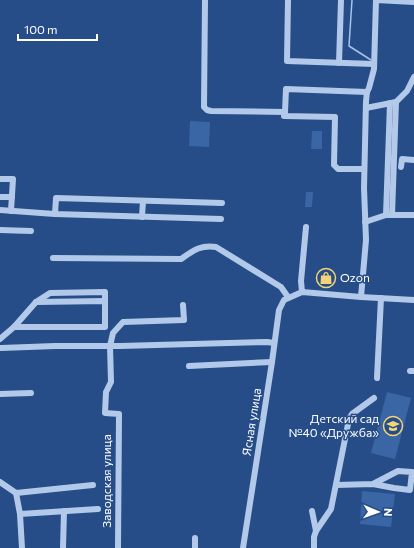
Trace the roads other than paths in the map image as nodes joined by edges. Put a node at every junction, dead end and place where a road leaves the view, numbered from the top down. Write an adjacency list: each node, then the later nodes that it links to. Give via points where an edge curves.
1 (205, 0): 13 (street, via 204,107 211,111)
2 (288, 0): 5 (street, via 287,62)
3 (341, 0): 5 (street)
4 (414, 2): 6 (street, via 376,0)
5 (339, 63): 6 (street)
6 (374, 64): 9 (street)
7 (414, 77): 8 (street)
8 (407, 91): 10 (street); 11 (street)
9 (367, 92): 12 (street); 13 (street, via 286,89)
10 (414, 94)
11 (393, 103): 12 (street); 25 (street)
12 (366, 108): 16 (street)
13 (285, 112): 16 (street, via 284,116 335,117 334,164 338,169)
14 (414, 160): 15 (street, via 402,159)
15 (401, 167)
16 (364, 169): 29 (street)
17 (0, 179): 19 (street, via 13,179)
18 (0, 196): 19 (street)
19 (12, 197): 23 (street)
20 (143, 200): 21 (street); 24 (street, via 56,198); 27 (street)
21 (222, 203)
22 (0, 210): 23 (street)
23 (11, 211): 24 (street)
24 (55, 214): 27 (street)
25 (389, 215): 26 (street); 29 (street)
26 (414, 215)
27 (142, 217): 28 (street)
28 (221, 219)
29 (365, 222): 35 (street)
30 (306, 226): 34 (street)
31 (0, 230): 32 (street)
32 (31, 231)
33 (54, 258): 37 (street, via 181,259 194,250 207,246 216,247 281,287)
34 (302, 292): 35 (street); 37 (street)
35 (361, 297): 36 (street)
36 (381, 298): 38 (street); 47 (street)
37 (286, 299): 42 (street, Ясная улица, via 278,310)
38 (414, 300)
39 (183, 305): 43 (street, via 184,320 123,322 113,333)
40 (14, 327): 40 (street, via 105,327 105,292 50,293 36,302); 41 (street)
41 (0, 339)
42 (274, 343): 43 (street); 45 (street, Ясная улица)
43 (110, 346): 44 (street); 64 (street, Заводская улица, via 111,382 106,392 105,413 119,414)
44 (0, 348)
45 (272, 362): 46 (street); 66 (street, Ясная улица)
46 (189, 366)
47 (378, 378)
48 (31, 393): 49 (street)
49 (0, 394)
50 (374, 398): 54 (street, via 349,418)
51 (0, 481): 55 (street)
52 (374, 484): 52 (street, via 398,471 412,472 410,490); 54 (street)
53 (93, 485): 55 (street)
54 (336, 485): 60 (street, via 331,509)
55 (16, 493): 59 (street)
56 (98, 509): 57 (street)
57 (64, 511): 59 (street); 63 (street)
58 (312, 511): 60 (street)
59 (20, 514): 62 (street)
60 (316, 531): 67 (street)
61 (195, 538): 65 (street)
62 (22, 548)
63 (63, 548)
64 (118, 548)
65 (195, 548)
66 (243, 548)
67 (314, 548)

